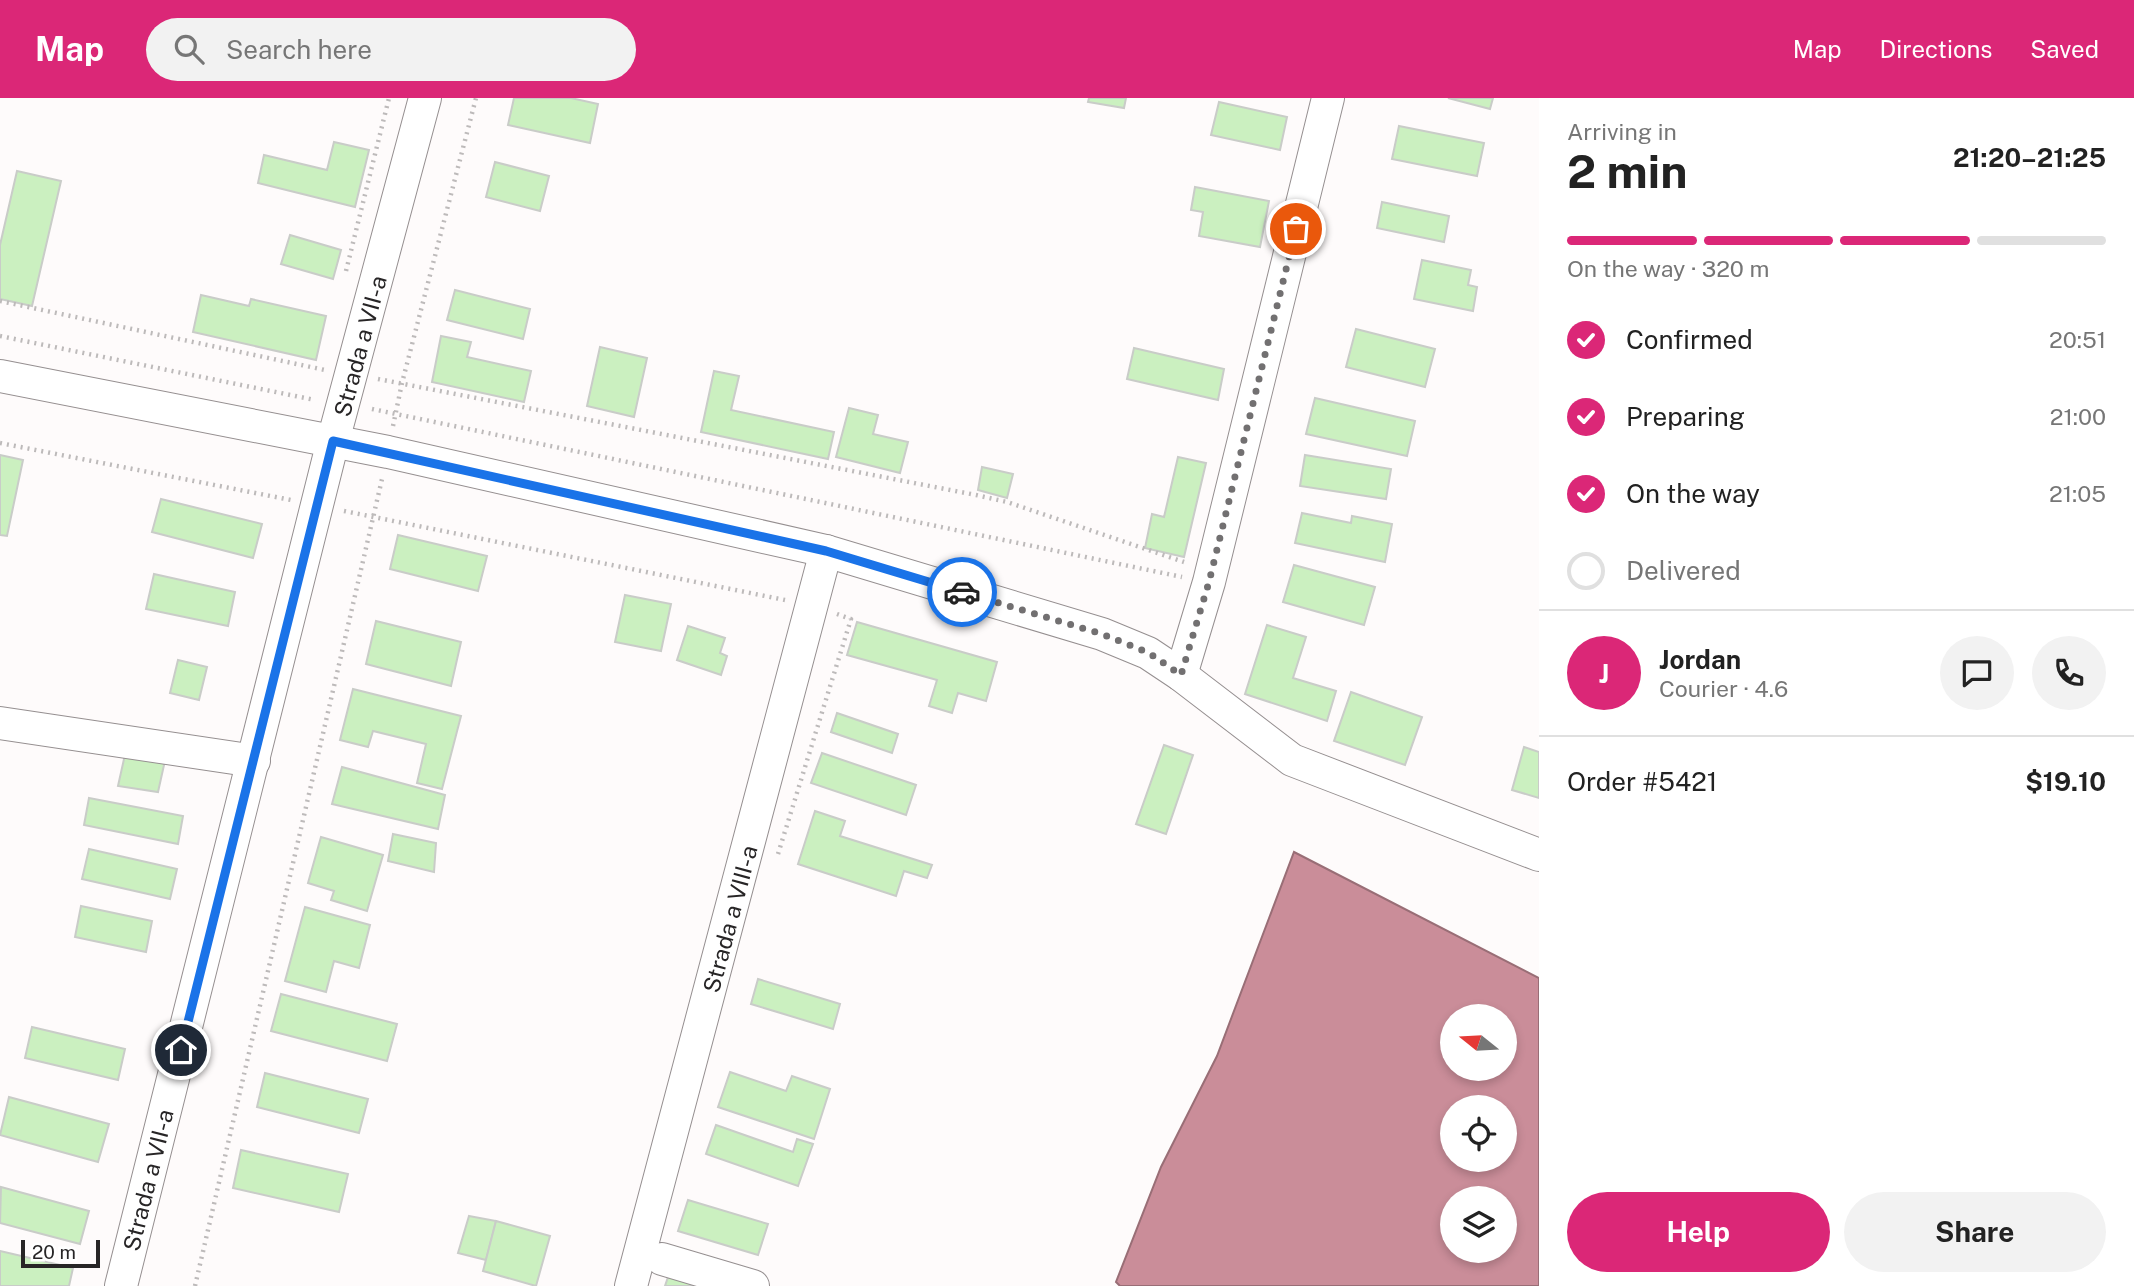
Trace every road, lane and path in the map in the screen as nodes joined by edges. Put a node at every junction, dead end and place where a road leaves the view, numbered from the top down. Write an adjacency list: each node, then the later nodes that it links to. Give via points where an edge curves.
1 (388, 98): 5 (path)
2 (425, 98): 12 (street, Strada a VII-a)
3 (476, 98): 11 (path)
4 (1328, 98): 20 (street)
5 (344, 279)
6 (0, 301): 9 (path)
7 (0, 336): 12 (path, via 315,400)
8 (325, 357): 9 (path)
9 (321, 370): 12 (path)
10 (0, 376): 14 (street)
11 (402, 383): 12 (path); 13 (path); 20 (path, via 986,497)
12 (349, 389): 13 (path); 14 (street, Strada a VII-a)
13 (396, 414): 16 (path); 20 (path)
14 (333, 441): 16 (street); 17 (street, Strada a VII-a)
15 (0, 443): 17 (path)
16 (388, 452): 18 (path); 19 (street)
17 (319, 504): 18 (path); 24 (street, Strada a VII-a)
18 (373, 518): 21 (path); 28 (path)
19 (826, 551): 21 (street, Strada a VIII-a); 22 (street, via 1102,634 1149,653)
20 (1211, 576): 22 (street)
21 (812, 606): 29 (street, Strada a VIII-a)
22 (1181, 675): 25 (street, via 1292,760)
23 (0, 723): 24 (street)
24 (254, 761): 27 (street, Strada a VII-a)
25 (1539, 855)
26 (662, 1259): 30 (street)
27 (121, 1286)
28 (195, 1286)
29 (631, 1286)
30 (753, 1286)

